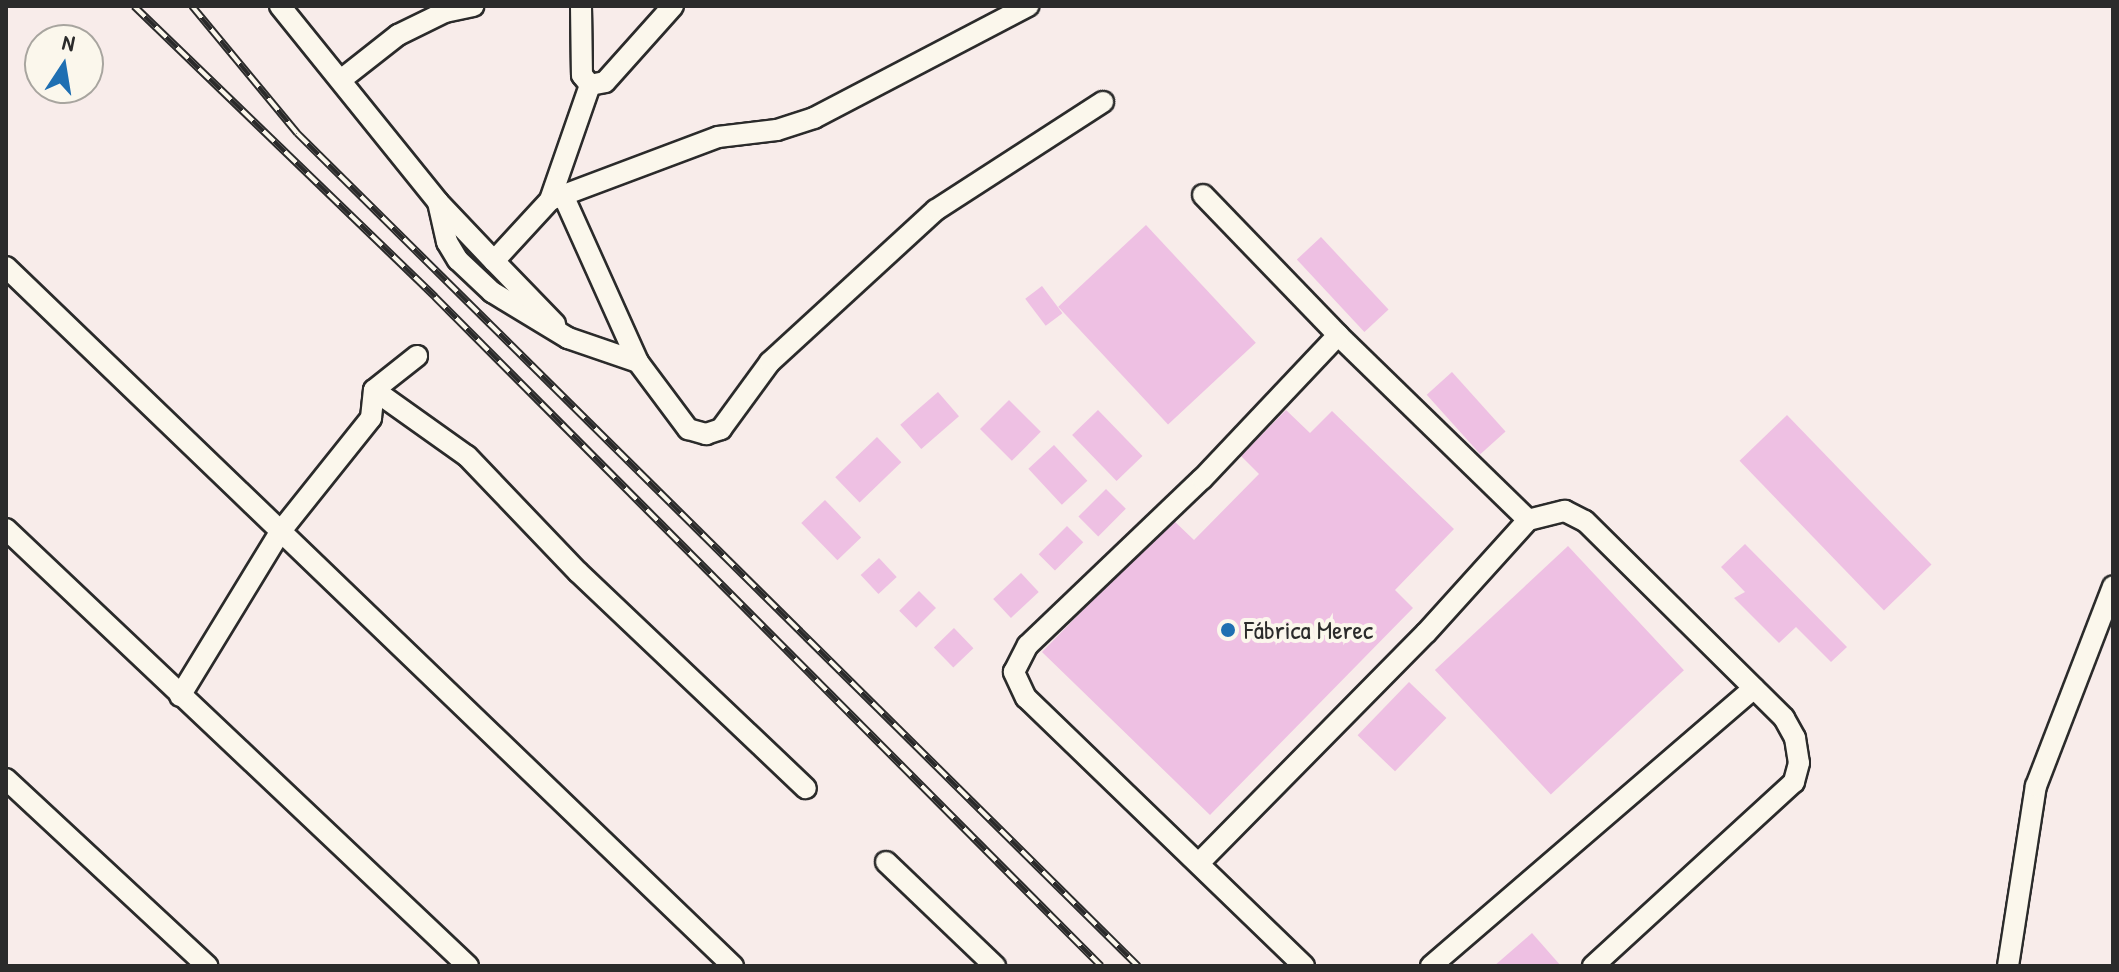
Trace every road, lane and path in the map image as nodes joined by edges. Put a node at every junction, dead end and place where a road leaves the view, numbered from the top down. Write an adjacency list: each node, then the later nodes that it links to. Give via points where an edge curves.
1 (280, 6): 6 (street)
2 (473, 6): 6 (street, via 445,12 398,35)
3 (581, 6): 7 (street, via 582,75)
4 (673, 6): 7 (street, via 605,82)
5 (1028, 6): 10 (street, via 814,118 777,130 718,137)
6 (342, 79): 11 (street)
7 (590, 85): 10 (street)
8 (1103, 102): 17 (street, via 936,210 770,362 721,429 706,434 688,429)
9 (1203, 195): 14 (street)
10 (556, 198): 12 (street); 17 (street)
11 (438, 202): 12 (street); 15 (street, via 447,242 458,260 519,312)
12 (494, 261): 15 (street)
13 (6, 267): 21 (street)
14 (1338, 335): 19 (street); 28 (street, via 1202,479 1037,635 1014,672 1026,698)
15 (568, 338): 17 (street)
16 (417, 356): 18 (street)
17 (638, 362)
18 (374, 390): 21 (street, via 371,418); 26 (street, via 467,456 578,572)
19 (1528, 520): 23 (street, via 1565,511 1585,521); 28 (street, via 1426,633)
20 (6, 529): 24 (street)
21 (280, 532): 24 (street); 31 (street)
22 (2113, 586): 36 (street, via 2036,786)
23 (1754, 688): 34 (street); 35 (street, via 1784,718 1795,738 1799,763 1794,782)
24 (180, 696): 30 (street)
25 (6, 779): 29 (street)
26 (806, 788)
27 (886, 862): 32 (street)
28 (1199, 863): 33 (street)
29 (207, 966)
30 (468, 966)
31 (733, 966)
32 (995, 966)
33 (1304, 966)
34 (1431, 966)
35 (1593, 966)
36 (2008, 966)

